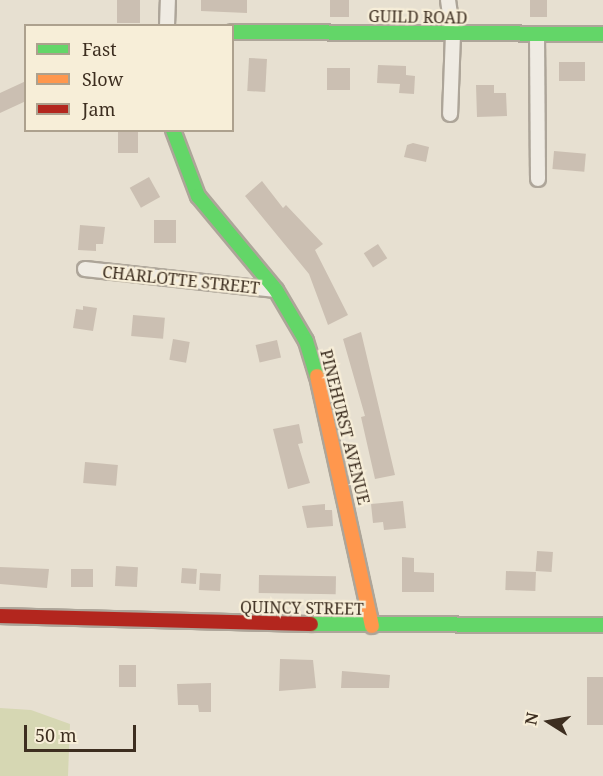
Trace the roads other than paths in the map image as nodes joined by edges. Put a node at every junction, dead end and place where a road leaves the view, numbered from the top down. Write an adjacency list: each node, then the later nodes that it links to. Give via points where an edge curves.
1 (168, 0): 3 (street)
2 (448, 0): 5 (street)
3 (167, 24)
4 (234, 32): 5 (street, GUILD ROAD)
5 (453, 34): 7 (street, GUILD ROAD); 8 (street)
6 (603, 34): 7 (street, GUILD ROAD)
7 (537, 35): 10 (street)
8 (450, 114)
9 (174, 132): 12 (street, PINEHURST AVENUE, via 198,196)
10 (538, 179)
11 (85, 269): 12 (street, CHARLOTTE STREET)
12 (276, 290): 15 (street, PINEHURST AVENUE, via 298,324 317,373)
13 (0, 616): 15 (street, QUINCY STREET)
14 (603, 625): 15 (street, QUINCY STREET)
15 (372, 626)

